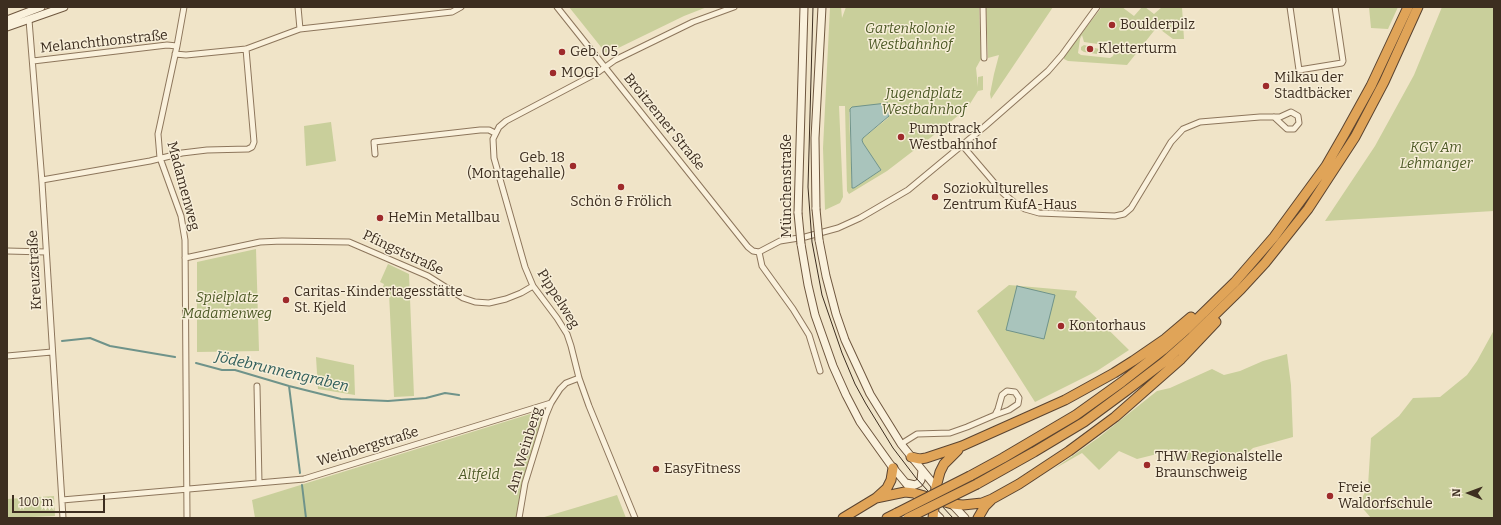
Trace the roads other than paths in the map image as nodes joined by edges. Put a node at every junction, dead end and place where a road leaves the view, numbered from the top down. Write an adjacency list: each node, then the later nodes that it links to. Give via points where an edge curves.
1 (41, 7): 16 (main road)
2 (64, 7): 16 (main road)
3 (184, 7): 20 (street, Madamenweg)
4 (298, 7): 19 (street)
5 (461, 7): 19 (street, via 452,12)
6 (558, 7): 25 (street, Broitzemer Straße)
7 (734, 7): 25 (street, via 669,33 615,60)
8 (804, 7): 48 (main road, Münchenstraße, bridge, via 798,213 811,299 832,366 860,422)
9 (822, 7): 45 (main road, Münchenstraße, bridge, via 815,138 819,240 832,301 845,340 870,394)
10 (982, 7): 23 (street)
11 (1097, 7): 28 (street, via 1048,71)
12 (1290, 7): 13 (street, via 1299,70 1342,63)
13 (1336, 7)
14 (1408, 7): 37 (highway, via 1368,92 1326,166)
15 (1418, 7): 37 (highway, via 1384,82 1355,137 1308,209 1265,263)
16 (27, 13): 17 (main road); 18 (main road); 24 (street, Kreuzstraße)
17 (7, 20)
18 (7, 27)
19 (300, 29): 21 (street)
20 (177, 46): 22 (street, Madamenweg); 24 (street, Melanchthonstraße, via 167,45)
21 (246, 49): 22 (street); 30 (street, via 254,142 252,147 245,150 201,151)
22 (175, 54): 30 (street, Madamenweg, via 158,129)
23 (984, 58)
24 (33, 61): 31 (street, Kreuzstraße)
25 (606, 68): 27 (street, via 506,122); 33 (street, Broitzemer Straße, via 748,247)
26 (1274, 118): 26 (street, via 1287,129 1294,129 1299,123 1298,116 1293,112); 28 (street, via 1200,122 1183,129 1171,142 1131,208 1124,214 1115,216 1039,213 1025,209 1003,193)
27 (495, 133): 29 (street, via 480,130 374,142); 36 (street, Pippelweg, via 494,158 520,252)
28 (962, 145): 33 (street, via 908,190 860,218 827,232 780,241)
29 (374, 154)
30 (160, 158): 31 (street); 35 (street, Madamenweg, via 183,223)
31 (42, 180): 34 (street, Kreuzstraße)
32 (7, 251): 34 (street)
33 (756, 251): 40 (street, Broitzemer Straße, via 762,266 806,330)
34 (46, 252): 38 (street, Kreuzstraße)
35 (185, 258): 36 (street, Pfingststraße, via 260,242 349,242 428,276 475,302 489,303 506,299); 53 (street, Madamenweg)
36 (533, 286): 41 (street, Pippelweg, via 567,334)
37 (1238, 286): 46 (highway, via 1114,373 1065,400); 56 (highway, via 1228,310 1152,386 1069,451); 66 (highway, bridge, via 1163,350 1076,415 1003,458); 67 (highway, bridge, via 1220,311 1164,362 1084,422 977,484)
38 (52, 352): 39 (street); 57 (street, Kreuzstraße)
39 (7, 356)
40 (820, 371)
41 (579, 378): 43 (street, Am Weinberg, via 566,383); 64 (street, Pippelweg)
42 (257, 386): 50 (street)
43 (551, 403): 50 (street, Weinbergstraße, via 304,479); 63 (street, Am Weinberg, via 530,463)
44 (995, 415): 44 (street, via 1002,395 1007,391 1014,392 1019,398 1018,404); 45 (street, via 950,433 916,434)
45 (901, 444): 47 (main road, Münchenstraße)
46 (962, 446): 47 (highway, via 926,458); 52 (highway, via 944,464)
47 (911, 457): 49 (main road, Münchenstraße)
48 (893, 468): 51 (main road, Münchenstraße); 55 (highway, via 887,488)
49 (922, 470): 51 (main road, via 919,483); 52 (main road, Münchenstraße)
50 (259, 483): 53 (street, Weinbergstraße)
51 (906, 483): 54 (main road, Münchenstraße)
52 (936, 487): 58 (highway); 59 (main road, Münchenstraße)
53 (186, 489): 57 (street, Weinbergstraße); 62 (street, Madamenweg)
54 (914, 493): 55 (highway, via 905,492); 58 (highway); 60 (main road, Münchenstraße)
55 (876, 498): 65 (highway)
56 (992, 499): 59 (highway, via 969,505); 69 (highway)
57 (62, 500): 61 (street, Kreuzstraße)
58 (935, 500): 59 (highway); 60 (highway)
59 (952, 504): 68 (main road, Münchenstraße)
60 (936, 516)
61 (64, 518)
62 (187, 518)
63 (519, 518)
64 (635, 518)
65 (843, 518)
66 (888, 518)
67 (908, 518)
68 (965, 518)
69 (978, 518)

